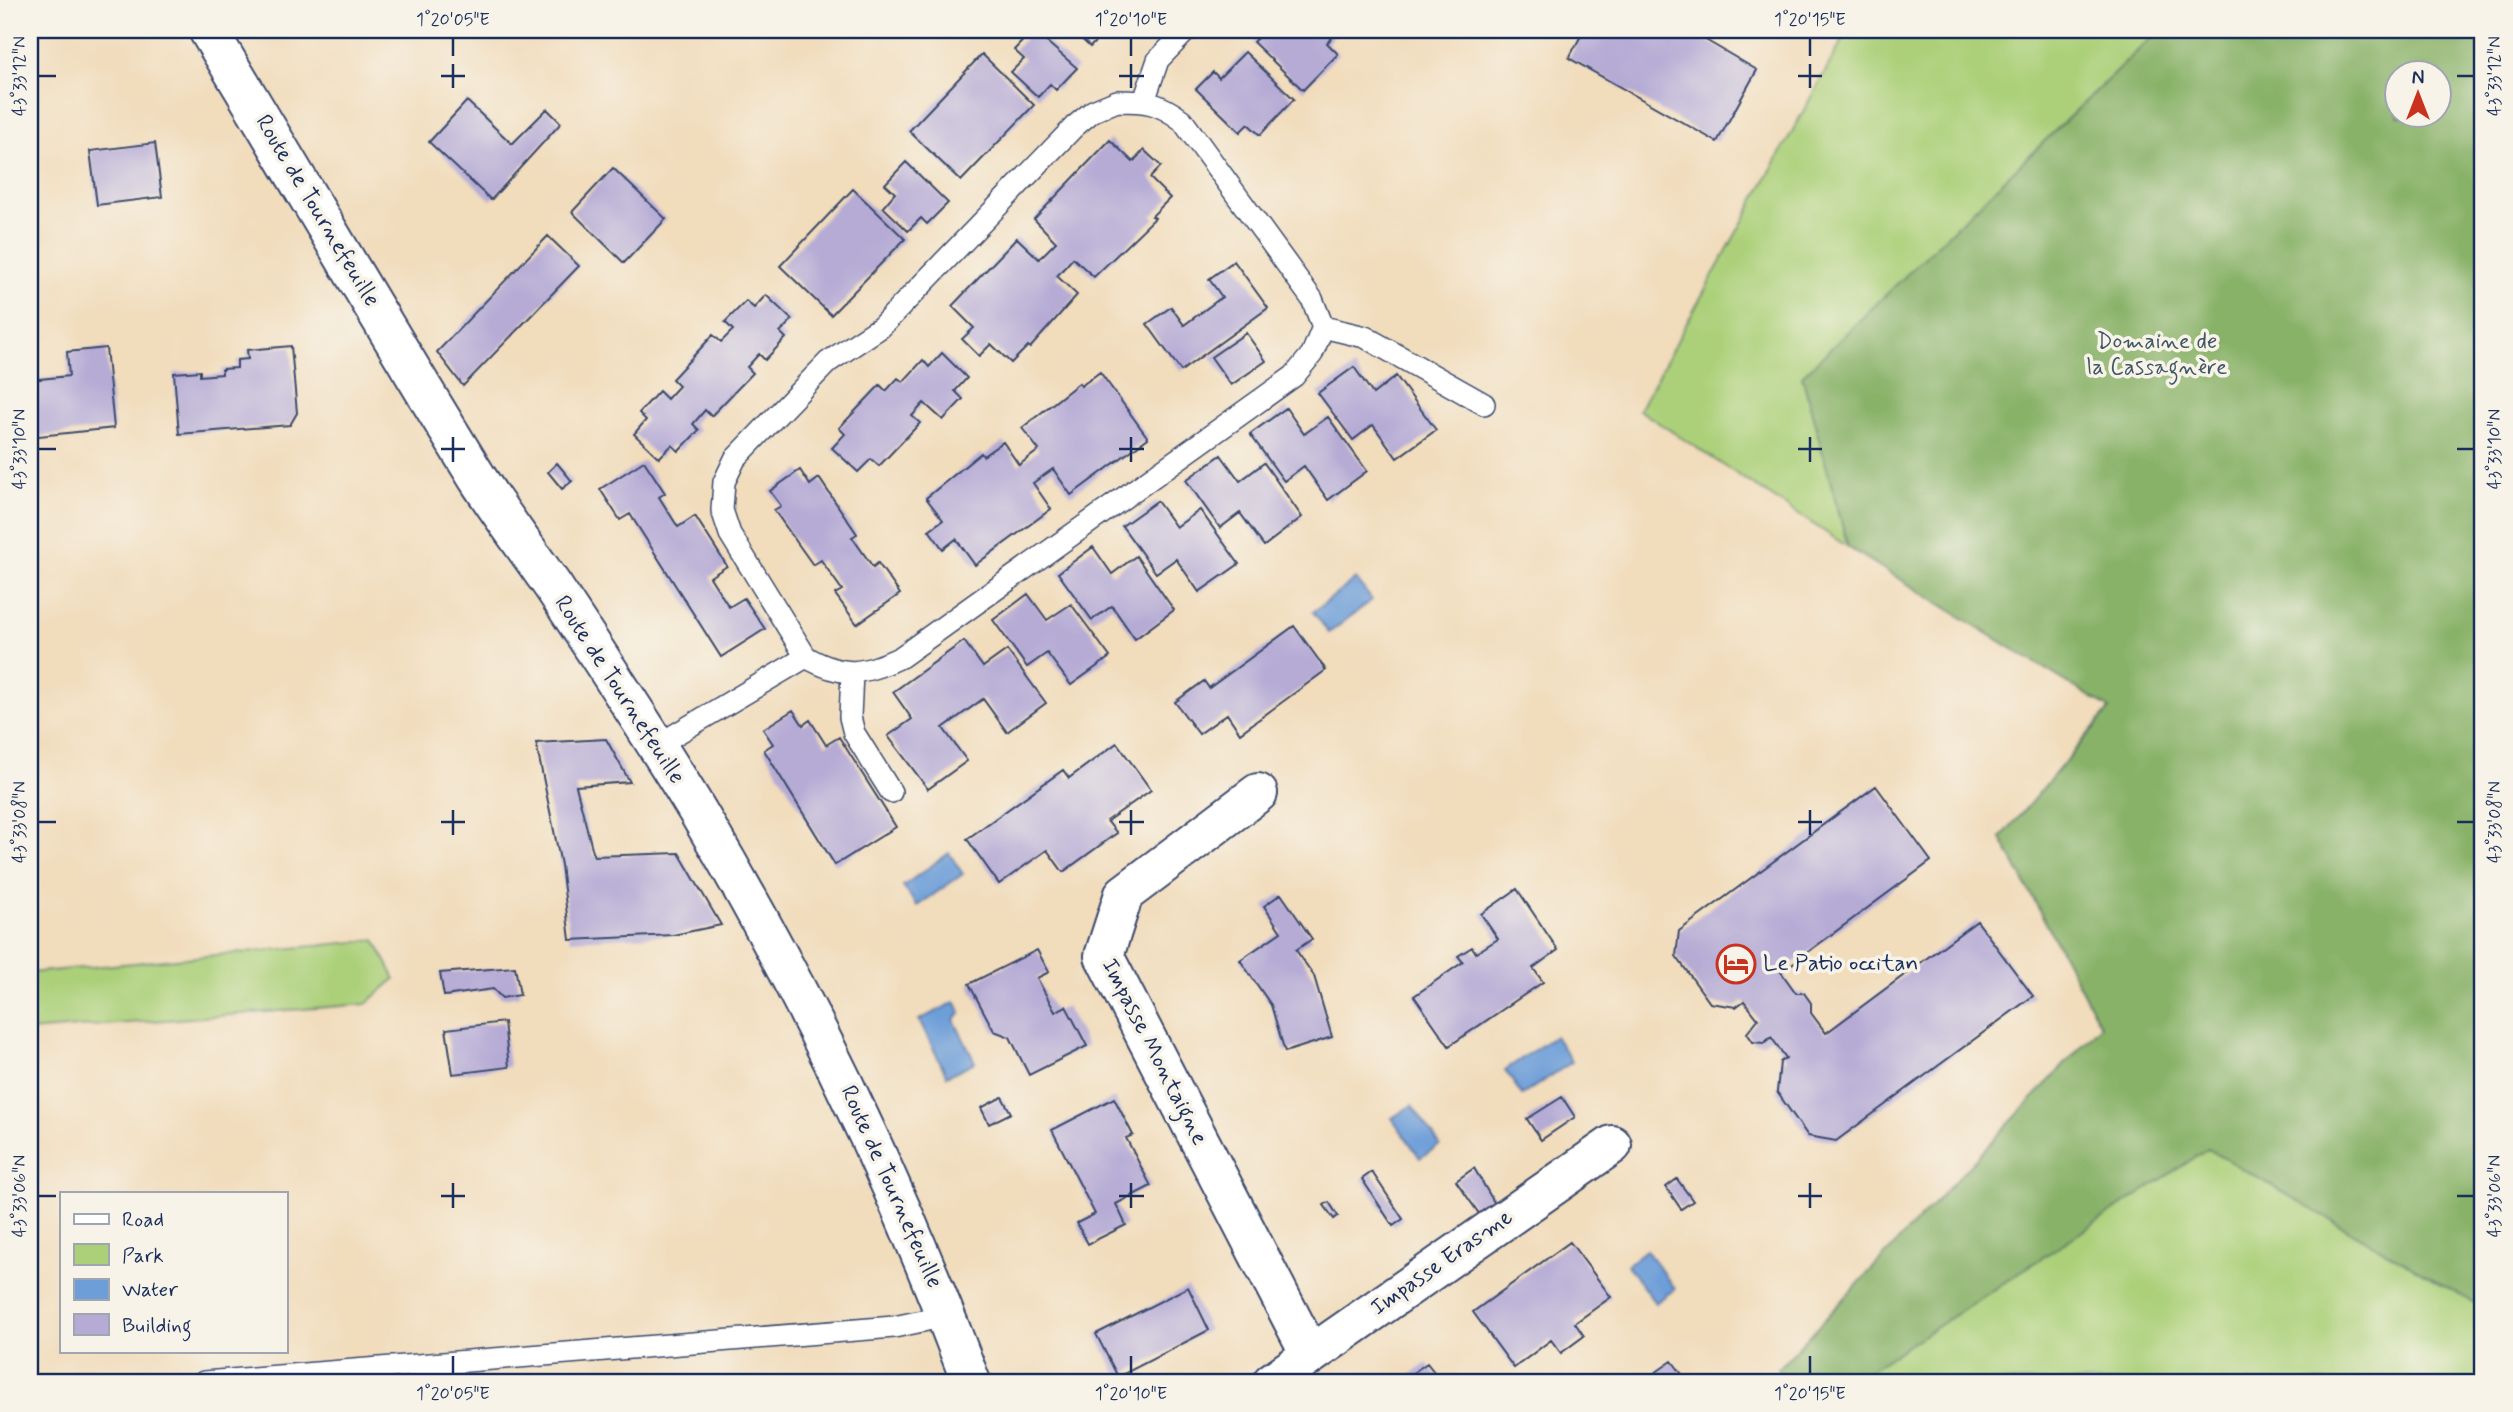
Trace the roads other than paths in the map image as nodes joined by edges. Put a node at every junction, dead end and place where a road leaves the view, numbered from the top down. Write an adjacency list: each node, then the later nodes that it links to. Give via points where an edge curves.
1 (208, 30): 8 (street, Route de Tournefeuille, via 481,483)
2 (1187, 30): 3 (lane, via 1158,60)
3 (1144, 101): 4 (lane, via 1163,106 1182,120 1312,299); 6 (lane, via 1117,101 1093,111 1075,126 881,327 828,362 735,459 724,482 722,510 730,534)
4 (1323, 327): 5 (lane, via 1365,337); 7 (lane, via 1312,354 1294,376 901,657 877,669)
5 (1483, 404)
6 (806, 657): 7 (lane, via 825,668); 8 (lane)
7 (852, 673): 9 (lane, via 854,733)
8 (656, 746): 12 (street, Route de Tournefeuille, via 697,810 821,1033)
9 (891, 792)
10 (1258, 793): 13 (street, Impasse Montaigne, via 1125,894 1104,956)
11 (1612, 1145): 13 (street, Impasse Erasme)
12 (946, 1315): 14 (lane, via 894,1327); 15 (street, Route de Tournefeuille)
13 (1310, 1354): 16 (street, Impasse Erasme)
14 (204, 1382)
15 (971, 1382)
16 (1272, 1382)

